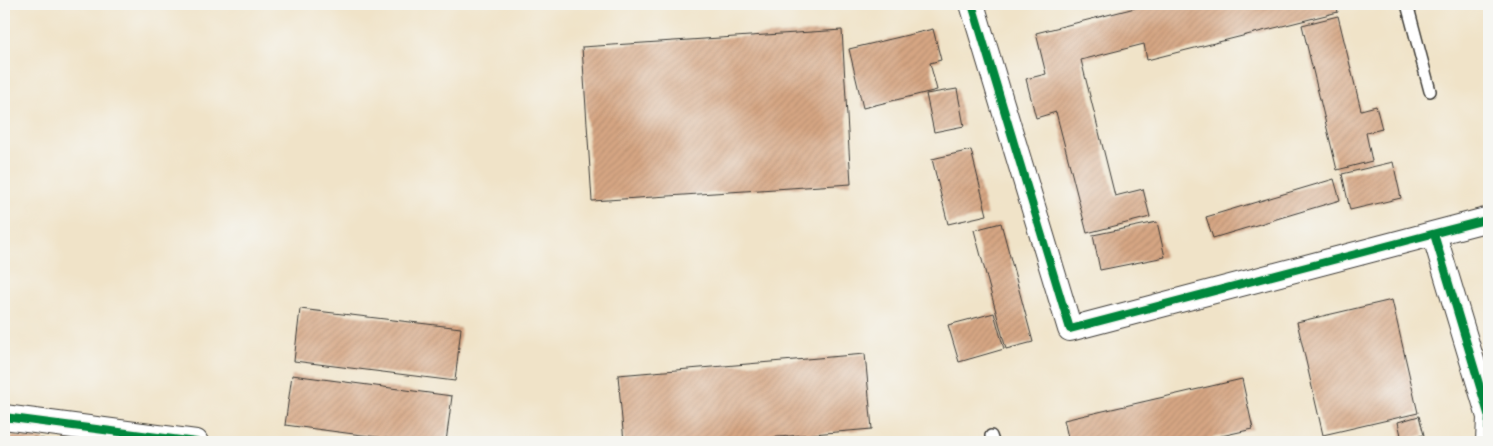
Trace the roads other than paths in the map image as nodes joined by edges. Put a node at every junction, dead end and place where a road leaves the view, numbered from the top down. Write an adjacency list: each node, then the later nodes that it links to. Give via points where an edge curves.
1 (972, 4): 5 (street, via 1070,329)
2 (1407, 4): 3 (lane)
3 (1430, 91)
4 (1489, 219): 5 (street)
5 (1434, 234): 8 (street, via 1489,417)
6 (4, 416): 7 (street)
7 (196, 442)
8 (1488, 442)

